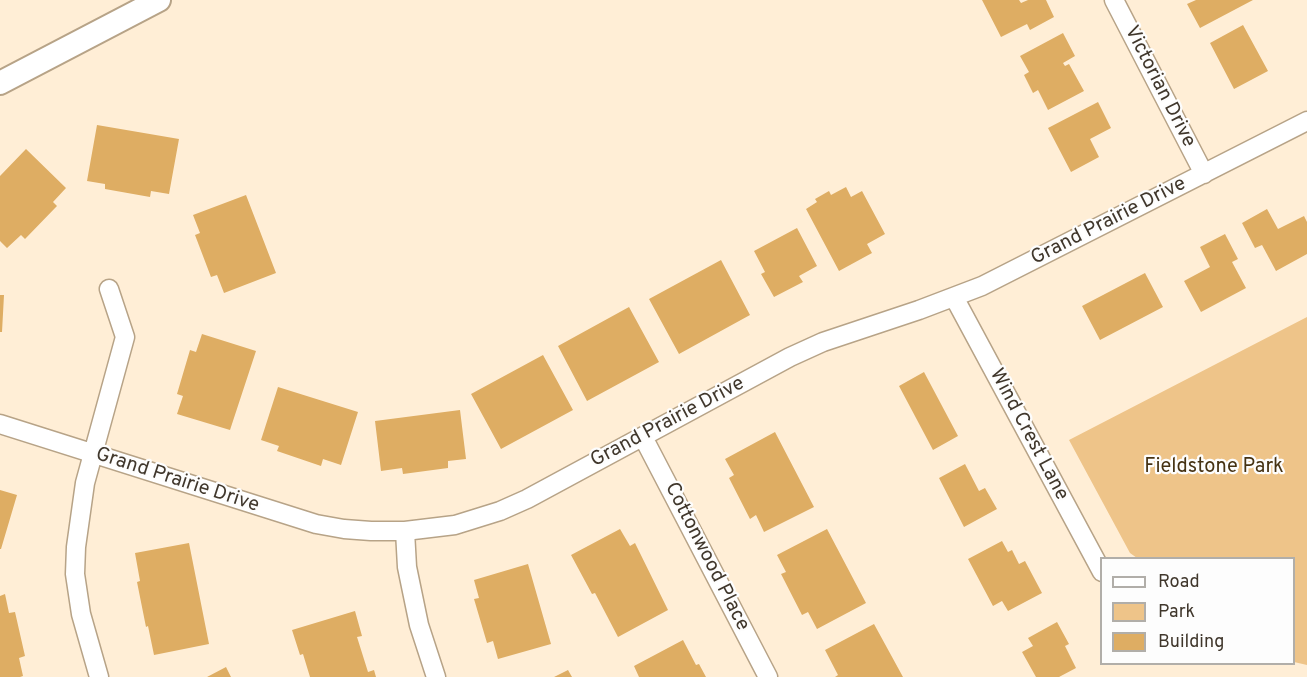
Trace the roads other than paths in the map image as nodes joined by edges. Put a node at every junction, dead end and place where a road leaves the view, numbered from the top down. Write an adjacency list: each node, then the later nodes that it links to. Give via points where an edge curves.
1 (159, 0): 3 (street)
2 (1114, 0): 5 (street, Victorian Drive)
3 (0, 83)
4 (1307, 121): 5 (street, Grand Prairie Drive)
5 (1204, 174): 7 (street, Grand Prairie Drive, via 1008,274)
6 (109, 289): 10 (street, via 125,337)
7 (954, 297): 9 (street, Grand Prairie Drive, via 812,347); 12 (street, Wind Crest Lane)
8 (0, 424): 10 (street, Grand Prairie Drive)
9 (643, 437): 11 (street, Grand Prairie Drive, via 500,511 455,525); 15 (street, Cottonwood Place)
10 (93, 454): 11 (street, Grand Prairie Drive, via 316,524 353,530); 13 (street, via 78,519 75,574 81,614)
11 (405, 531): 14 (street, via 407,567 419,625)
12 (1100, 570)
13 (99, 677)
14 (436, 677)
15 (768, 677)

